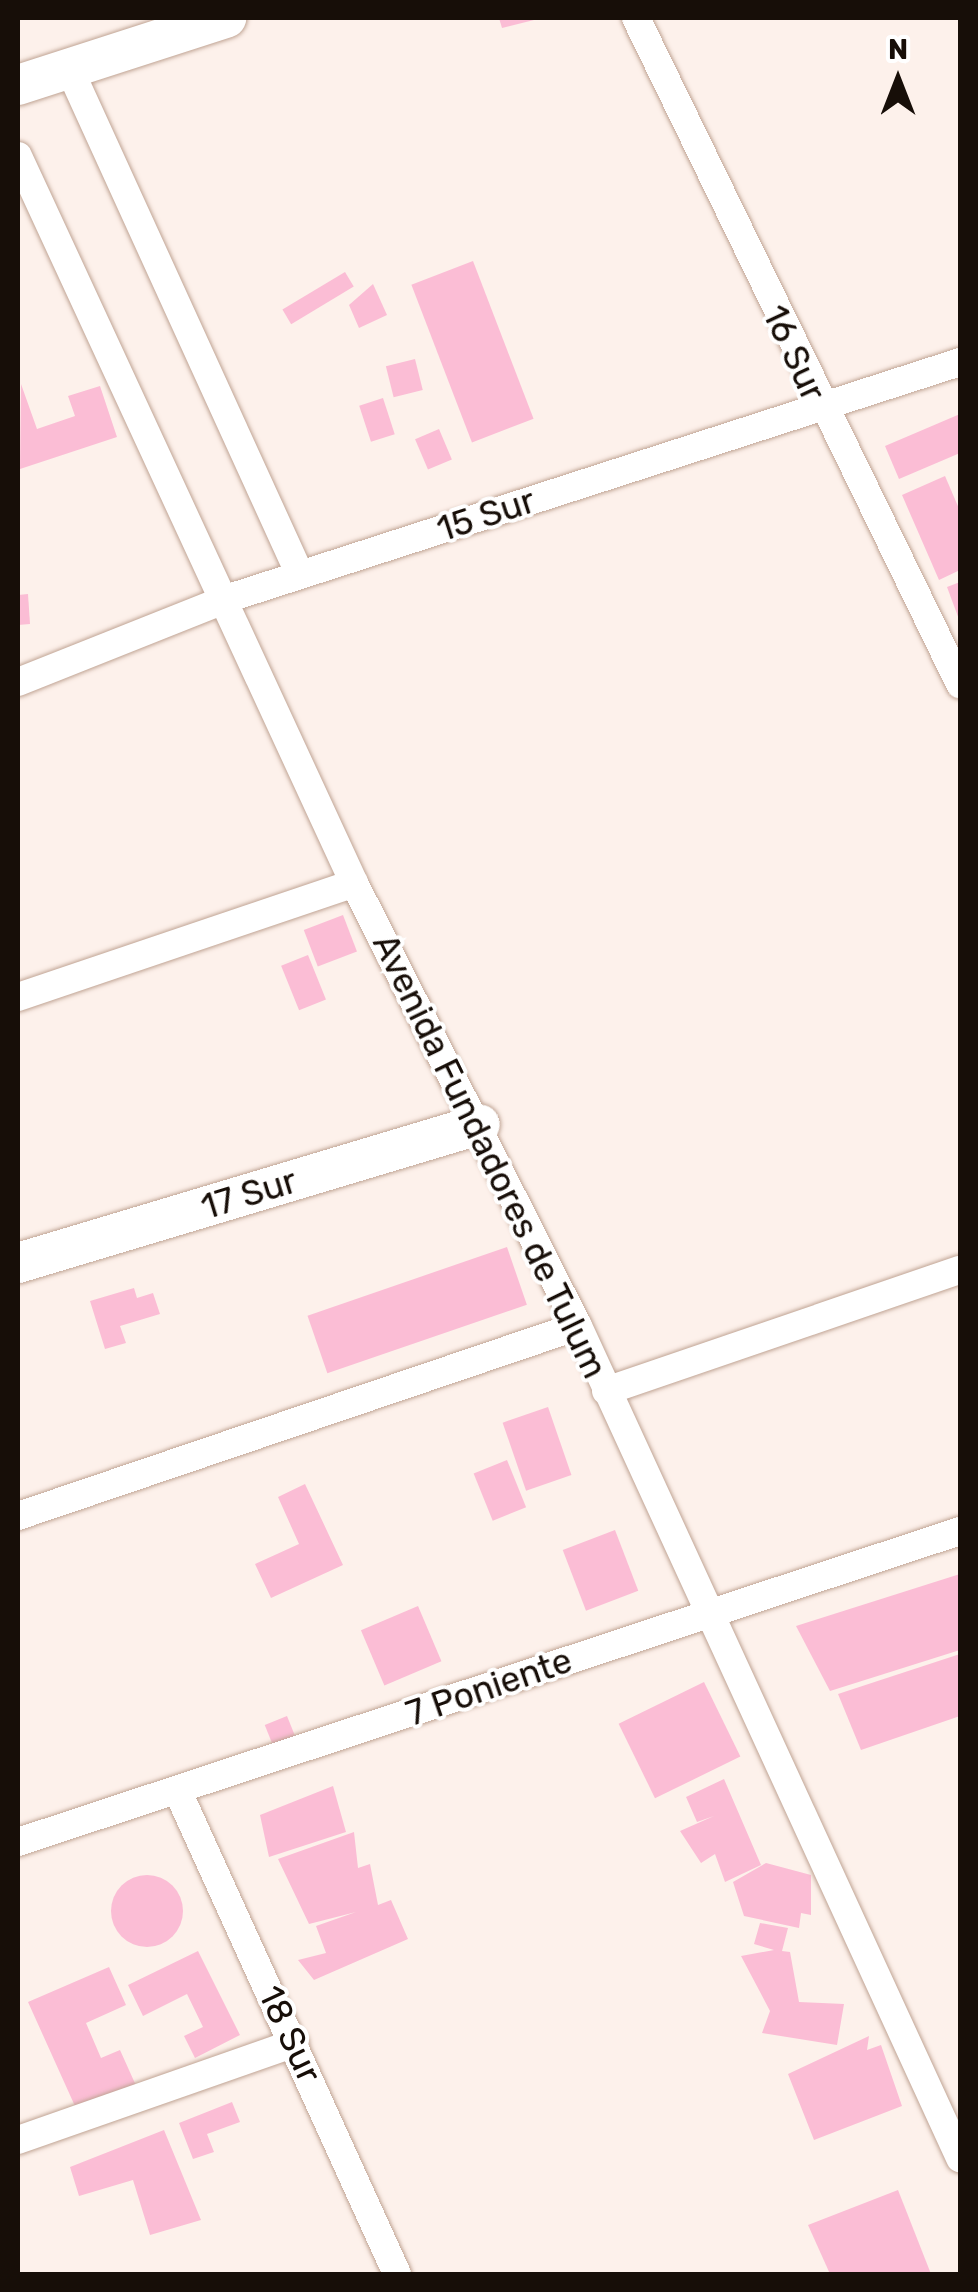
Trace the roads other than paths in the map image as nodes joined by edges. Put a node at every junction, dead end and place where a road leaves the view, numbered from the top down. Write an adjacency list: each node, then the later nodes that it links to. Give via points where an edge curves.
1 (226, 18): 3 (street)
2 (636, 18): 7 (street, 16 Sur)
3 (69, 68): 4 (street); 8 (street)
4 (18, 85)
5 (18, 156): 9 (street, Avenida Fundadores de Tulum)
6 (960, 362): 7 (street, 15 Sur)
7 (819, 407): 8 (street, 15 Sur); 11 (street, 16 Sur)
8 (300, 575): 9 (street, 15 Sur)
9 (229, 598): 10 (street, 15 Sur); 12 (street, Avenida Fundadores de Tulum)
10 (18, 682)
11 (960, 684)
12 (354, 883): 13 (street); 14 (street, Avenida Fundadores de Tulum)
13 (18, 997)
14 (480, 1124): 15 (street, 17 Sur); 17 (street, Avenida Fundadores de Tulum)
15 (18, 1264)
16 (960, 1270): 18 (street)
17 (578, 1326): 18 (street, Avenida Fundadores de Tulum); 19 (street)
18 (606, 1391): 21 (street, Avenida Fundadores de Tulum)
19 (18, 1516)
20 (960, 1531): 21 (street, 7 Poniente)
21 (703, 1613): 22 (street, 7 Poniente); 25 (street, Avenida Fundadores de Tulum)
22 (179, 1794): 23 (street, 7 Poniente); 24 (street, 18 Sur)
23 (18, 1842)
24 (294, 2043): 26 (street); 28 (street, 18 Sur)
25 (950, 2111): 27 (street, Avenida Fundadores de Tulum)
26 (18, 2140)
27 (960, 2158)
28 (398, 2274)

